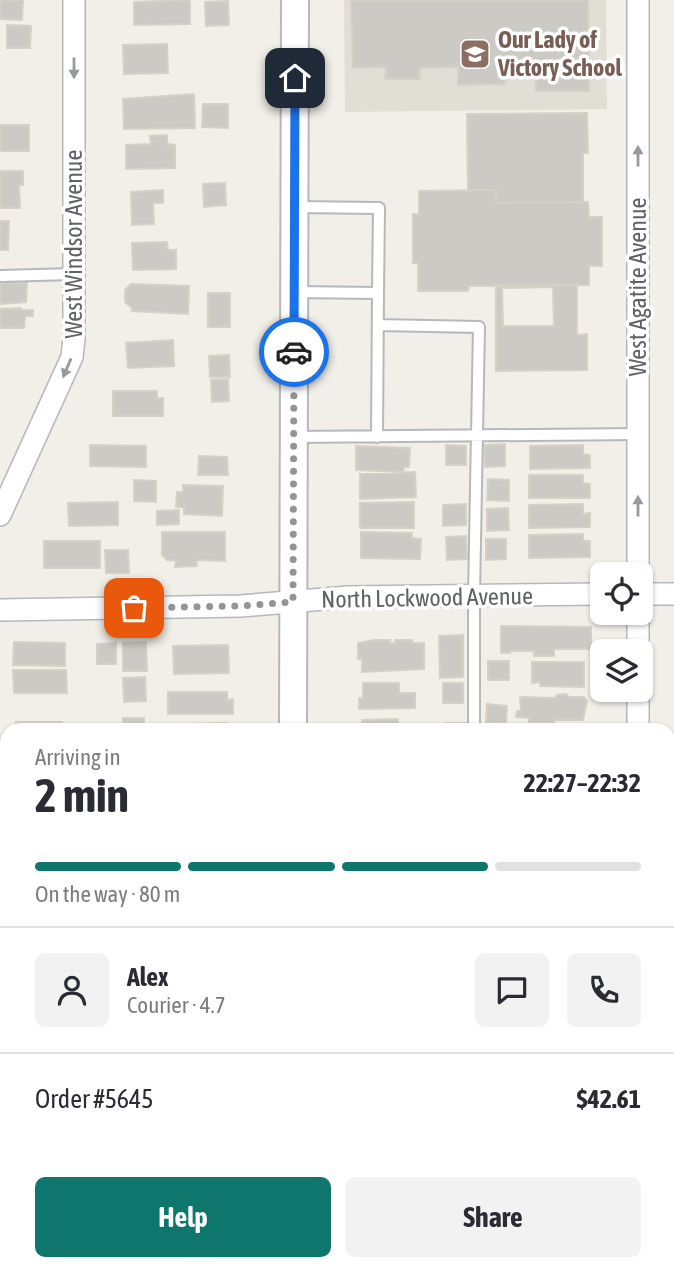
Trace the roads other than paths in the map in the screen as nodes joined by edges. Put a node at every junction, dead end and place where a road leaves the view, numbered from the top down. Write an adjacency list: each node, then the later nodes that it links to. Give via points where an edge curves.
1 (74, 0): 5 (street, West Windsor Avenue, one-way to 5)
2 (295, 0): 4 (street)
3 (638, 0): 10 (street, West Agatite Avenue, one-way to 3)
4 (295, 207): 7 (street); 8 (lane, via 379,208)
5 (74, 274): 6 (lane); 14 (street, West Windsor Avenue, one-way to 14, via 72,357)
6 (0, 276)
7 (294, 292): 8 (lane); 12 (street)
8 (378, 293): 9 (lane)
9 (377, 325): 11 (lane, via 479,327); 13 (lane)
10 (638, 434): 11 (lane); 15 (street, West Agatite Avenue, one-way to 10)
11 (477, 436): 13 (lane); 19 (lane)
12 (294, 437): 13 (lane); 20 (street)
13 (377, 437)
14 (0, 515)
15 (638, 562)
16 (590, 594): 19 (street, North Lockwood Avenue)
17 (653, 594): 18 (street)
18 (674, 594)
19 (474, 595): 20 (street, North Lockwood Avenue); 24 (lane)
20 (293, 602): 21 (street, North Lockwood Avenue); 23 (street)
21 (0, 610)
22 (638, 702): 25 (street)
23 (293, 723)
24 (474, 723)
25 (638, 723)

